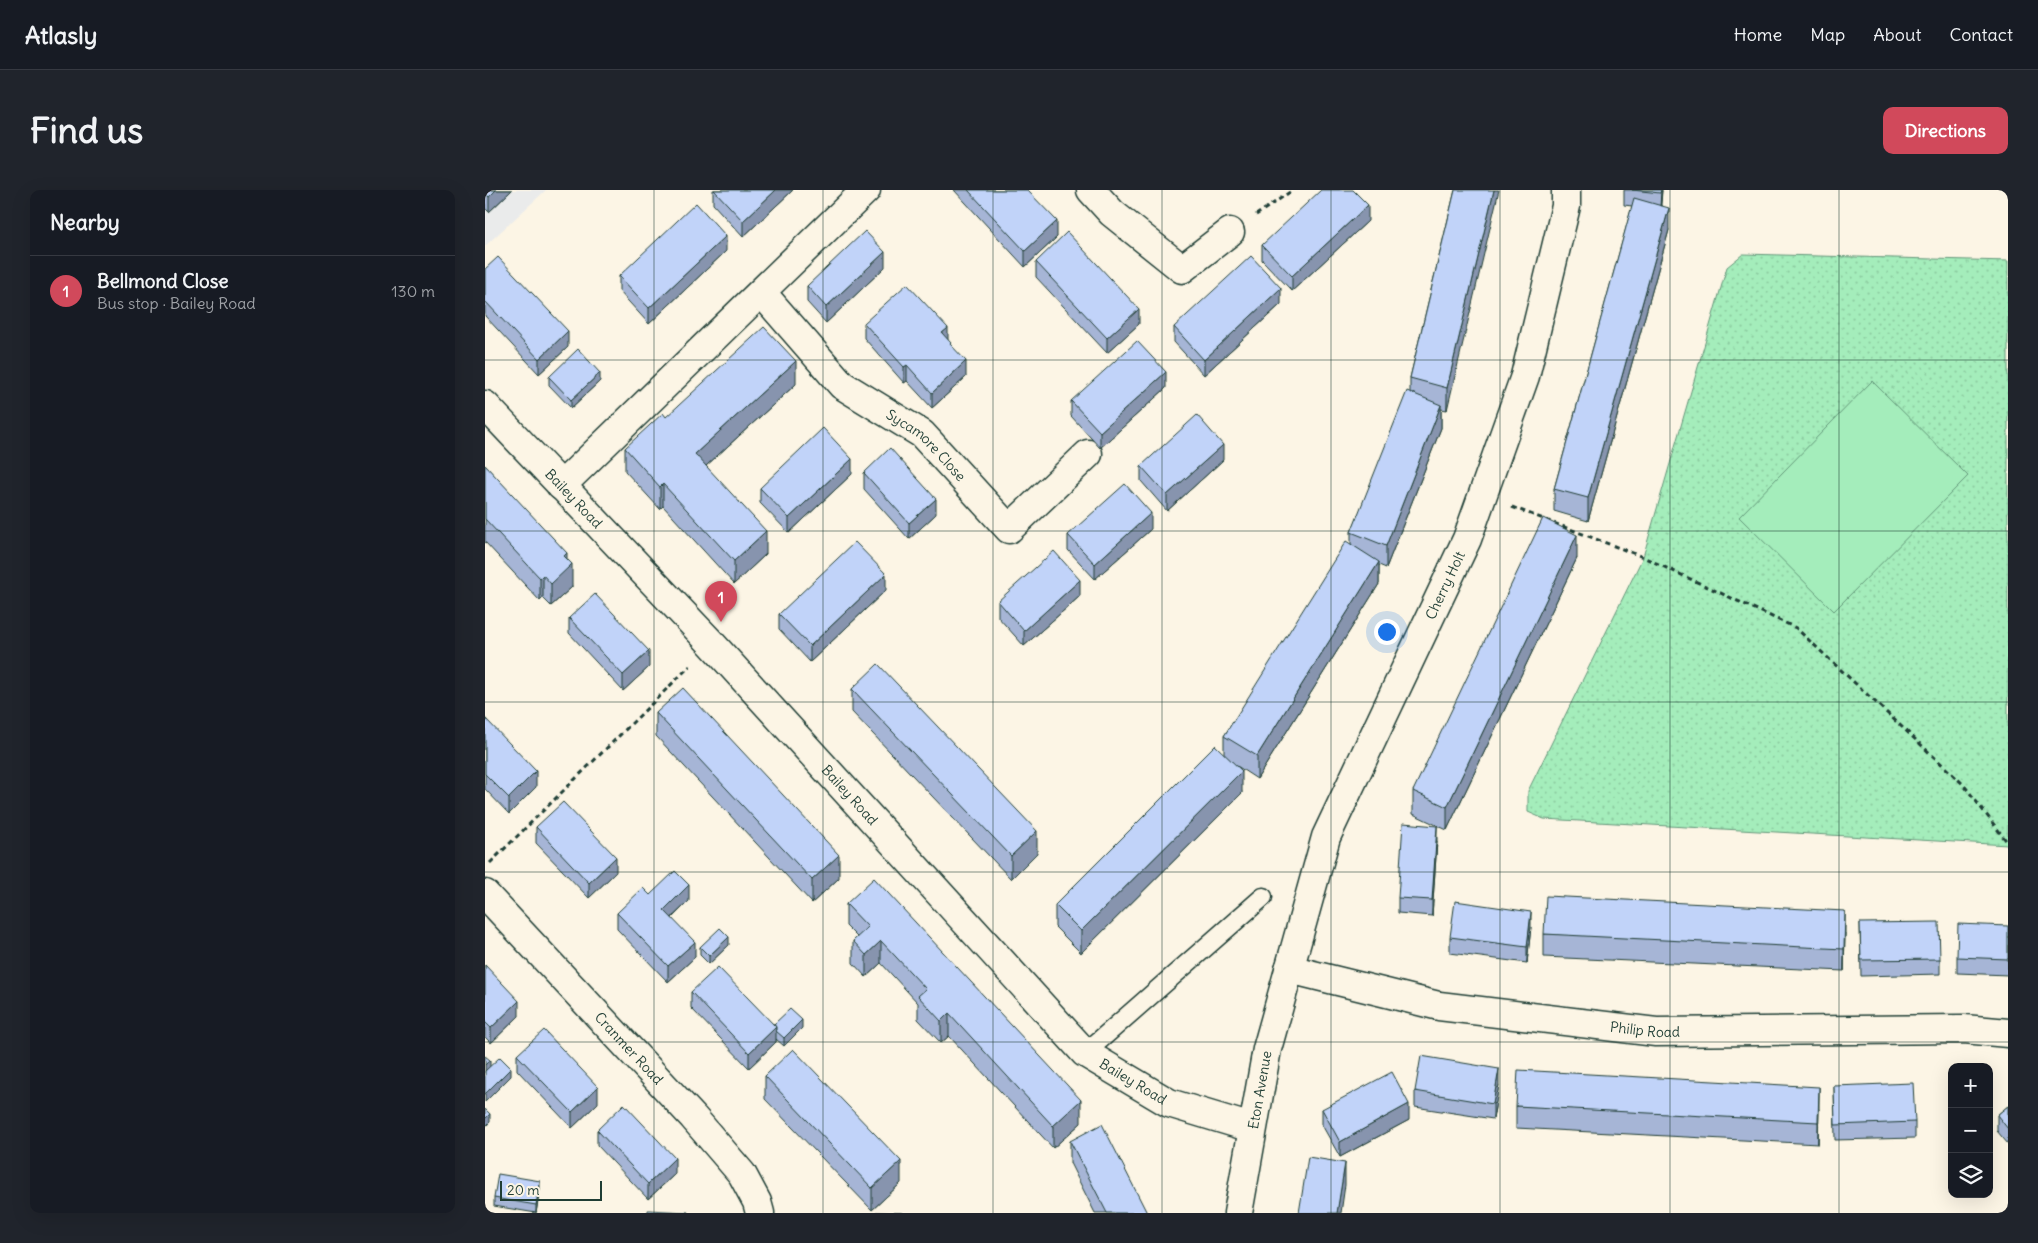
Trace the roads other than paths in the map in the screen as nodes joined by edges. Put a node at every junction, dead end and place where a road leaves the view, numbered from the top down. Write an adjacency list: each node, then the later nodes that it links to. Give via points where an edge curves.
1 (866, 190): 5 (street)
2 (1091, 190): 4 (street, via 1112,213 1181,269)
3 (1566, 190): 11 (street, Cherry Holt, via 1566,206 1525,376 1483,496 1467,539 1326,837)
4 (1230, 232)
5 (762, 293): 7 (street, Sycamore Close, via 843,385 921,434 1009,529); 8 (street)
6 (485, 405): 8 (street, Bailey Road)
7 (1088, 454)
8 (561, 486): 13 (street, Bailey Road, via 712,644)
9 (485, 894): 15 (street, Cranmer Road, via 693,1117 742,1174)
10 (1263, 897): 13 (lane)
11 (1289, 969): 12 (street, Philip Road, via 1439,1006 1656,1032 1964,1029); 14 (street, Eton Avenue, via 1267,1049)
12 (2008, 1033)
13 (1085, 1053): 14 (street, Bailey Road, via 1169,1103)
14 (1252, 1128): 16 (street, Eton Avenue)
15 (760, 1213)
16 (1238, 1213)

